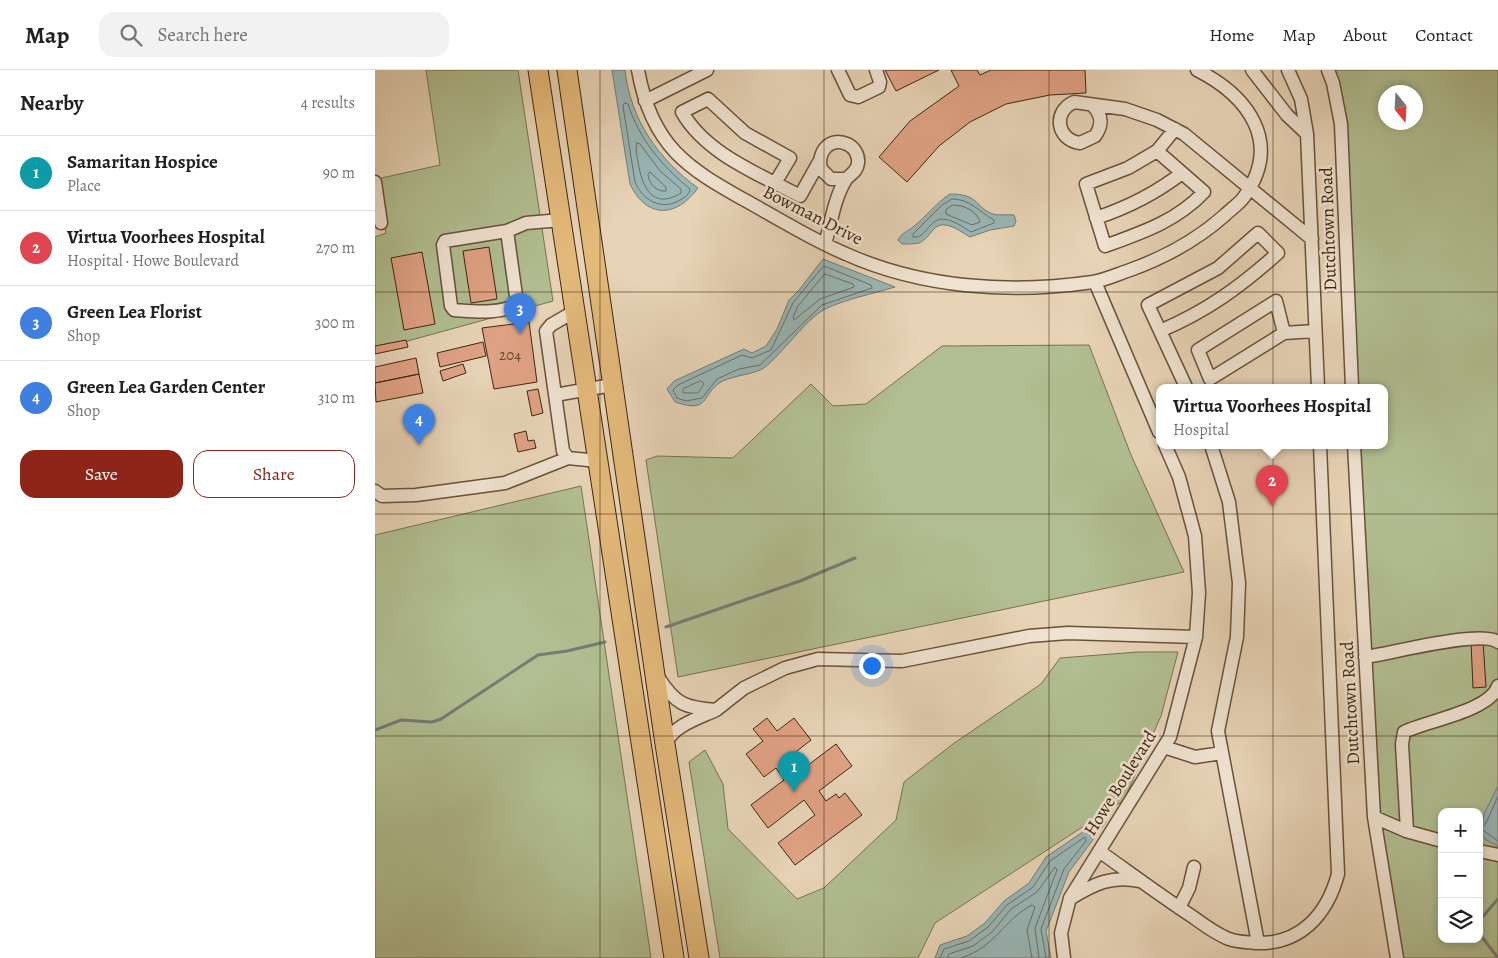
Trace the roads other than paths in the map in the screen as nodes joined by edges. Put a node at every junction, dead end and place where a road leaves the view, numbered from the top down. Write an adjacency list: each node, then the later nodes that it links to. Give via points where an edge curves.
1 (538, 70): 23 (highway)
2 (567, 70): 36 (highway)
3 (638, 70): 11 (street, Bowman Drive)
4 (707, 70): 11 (street)
5 (838, 70): 6 (street, via 850,95 858,97 879,87 881,82)
6 (876, 70)
7 (1197, 70): 21 (street, Bowman Drive, via 1230,90 1254,119 1261,159)
8 (1252, 70): 14 (street, via 1287,115)
9 (1287, 70): 14 (street, via 1301,99)
10 (1328, 70): 35 (street, Dutchtown Road, via 1341,124)
11 (645, 101): 27 (street, Bowman Drive, via 661,134 700,175)
12 (1093, 106): 13 (street, via 1125,109)
13 (1175, 130): 15 (street); 21 (street)
14 (1307, 134): 26 (street)
15 (1157, 150): 17 (street); 22 (street, via 1128,168 1086,184)
16 (819, 162): 18 (street, via 825,175 831,179); 18 (street, via 827,146 838,142 849,145 858,160 855,172); 20 (street, via 800,196)
17 (1182, 173): 22 (street, via 1159,191); 22 (street, via 1204,192 1156,227 1105,246)
18 (846, 179): 27 (street)
19 (375, 182): 24 (street)
20 (775, 183): 20 (street, via 726,156 689,122 683,112 708,99 745,134 790,158)
21 (1249, 188): 26 (street); 28 (street, Bowman Drive, via 1243,198 1210,228 1180,249)
22 (1097, 218)
23 (561, 220): 25 (street, via 527,223); 29 (highway)
24 (381, 223)
25 (507, 232): 25 (street, via 445,241 443,245 454,310 488,312 517,303)
26 (1311, 239): 31 (street)
27 (825, 244): 28 (street, Bowman Drive, via 886,268 958,284 1021,288)
28 (1095, 282): 39 (street)
29 (575, 311): 37 (highway); 38 (street, via 546,330)
30 (1160, 331): 30 (street, via 1220,301 1278,254 1258,233 1218,268 1148,305); 33 (street)
31 (1315, 331): 32 (street); 34 (street)
32 (1284, 333): 32 (street, via 1210,379 1198,350 1276,301)
33 (1185, 384)
34 (1318, 384)
35 (1352, 384)
36 (613, 385): 37 (street); 50 (highway)
37 (587, 388): 38 (street); 45 (highway)
38 (555, 395): 44 (street, via 563,451)
39 (1156, 420)
40 (1167, 449): 47 (street, Howe Boulevard, via 1179,476 1195,536 1199,592)
41 (1212, 449): 55 (street, via 1229,502 1239,583 1237,637 1218,731)
42 (1320, 449): 66 (street, via 1338,874 1334,891 1314,921 1286,940)
43 (1354, 449): 49 (street, Dutchtown Road)
44 (568, 458): 45 (street); 46 (street, via 505,483 416,495 382,496)
45 (598, 461): 67 (highway)
46 (375, 491)
47 (1196, 637): 52 (street, via 1068,633 1029,636 902,661 818,659 785,668 744,688); 54 (street, Howe Boulevard, via 1170,737)
48 (1498, 642): 49 (street, via 1474,638)
49 (1365, 657): 56 (street, Dutchtown Road)
50 (657, 675): 52 (street, via 669,694 690,708); 53 (highway)
51 (1498, 686): 57 (street, via 1493,696 1473,707 1404,732 1401,744)
52 (716, 710): 53 (street, via 685,724 669,736)
53 (665, 744): 68 (highway)
54 (1164, 747): 55 (street, via 1195,757); 59 (street, Howe Boulevard)
55 (1222, 753): 66 (street)
56 (1373, 817): 57 (street); 70 (street, Dutchtown Road)
57 (1407, 831): 58 (street)
58 (1438, 840)
59 (1099, 851): 63 (street); 64 (street, Howe Boulevard)
60 (1483, 852): 61 (street)
61 (1498, 855)
62 (1194, 868): 65 (street)
63 (1141, 882): 64 (street, via 1114,878 1104,880); 65 (street)
64 (1070, 898): 69 (street, Howe Boulevard, via 1061,933)
65 (1179, 908): 66 (street, via 1223,937)
66 (1258, 943)
67 (675, 958)
68 (699, 958)
69 (1065, 958)
70 (1397, 958)

